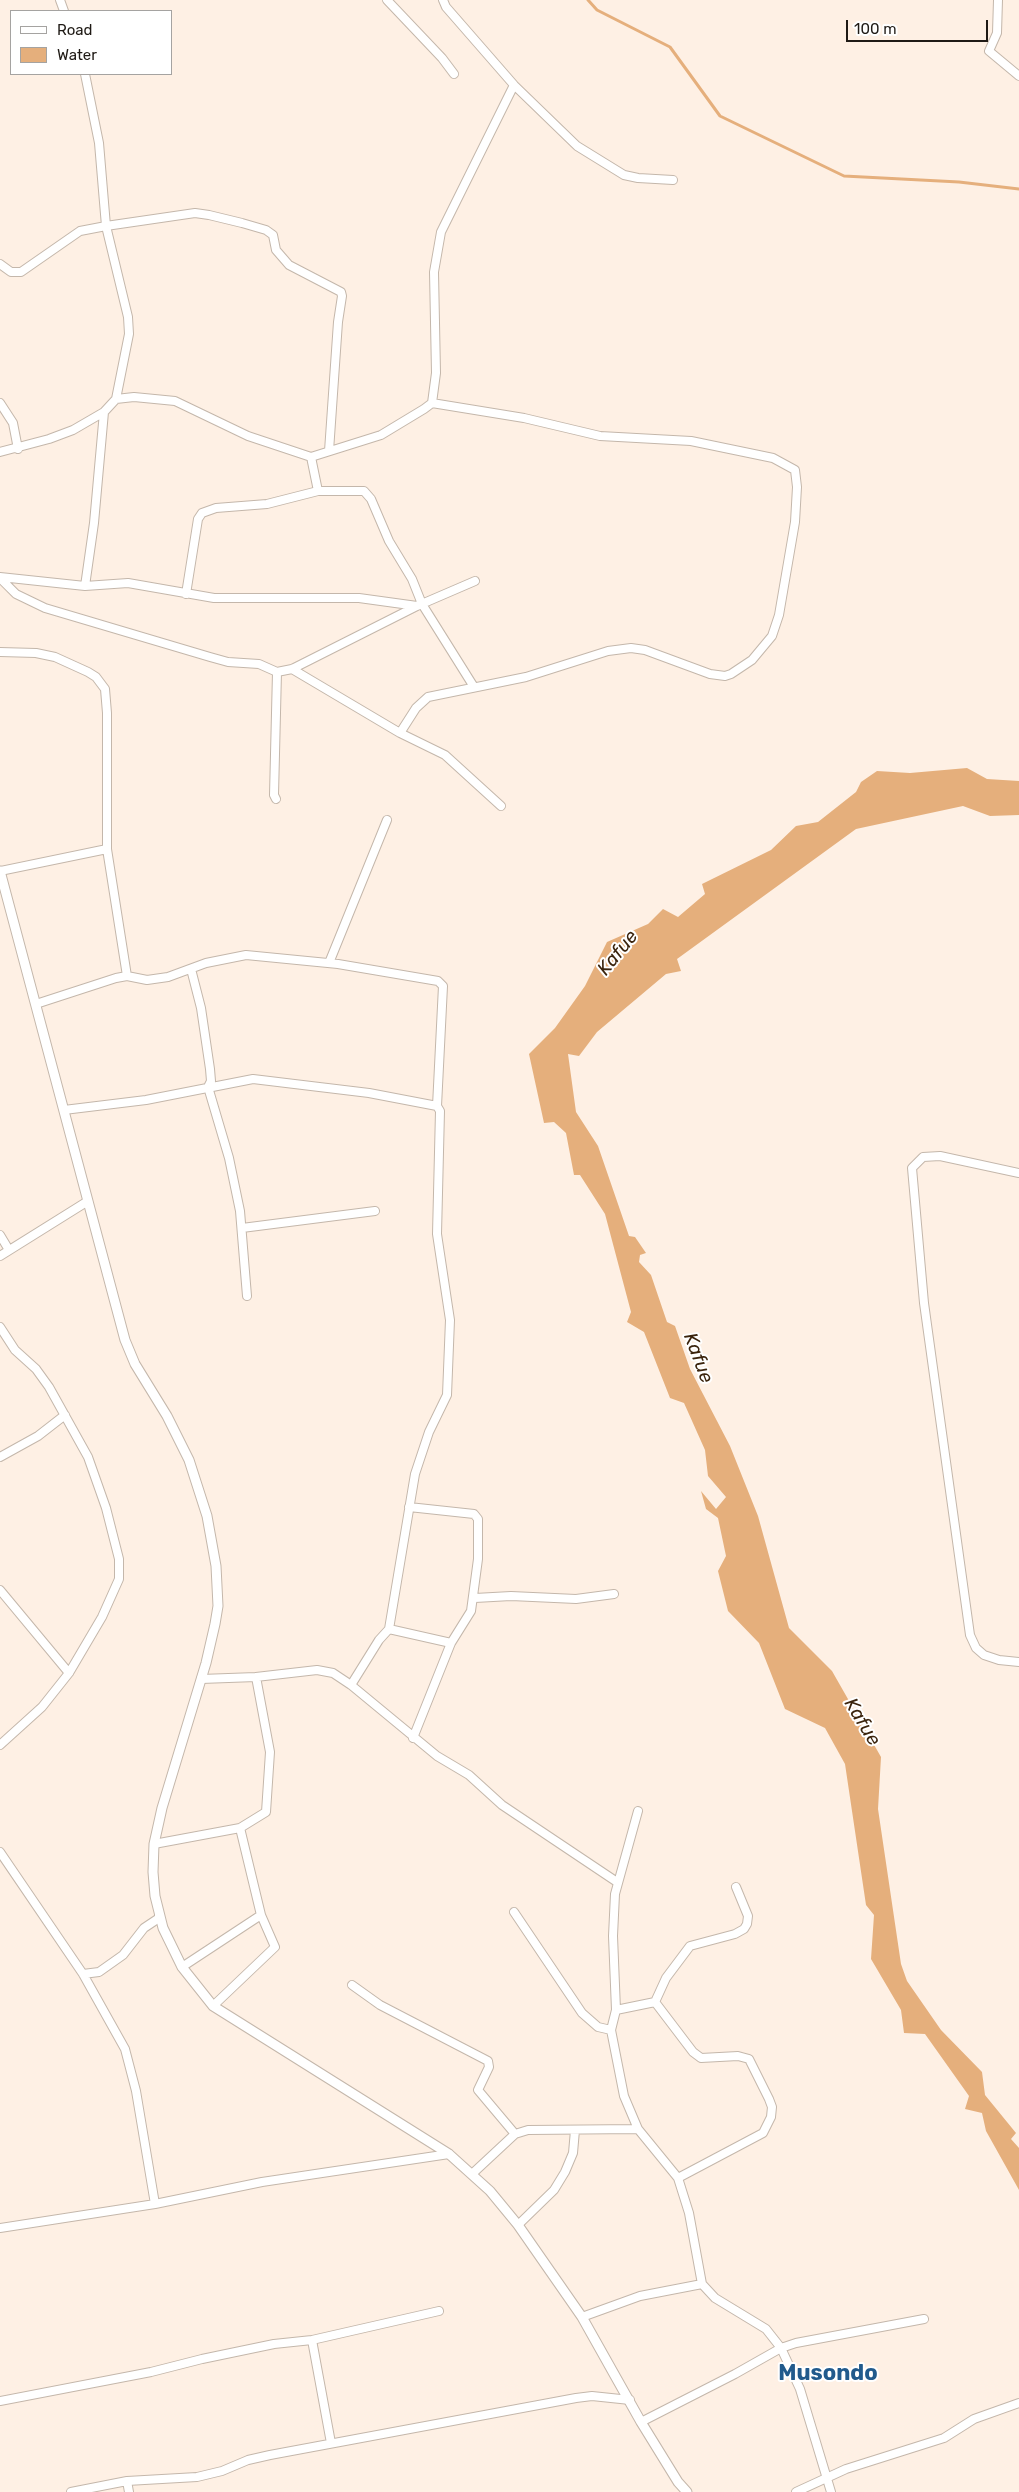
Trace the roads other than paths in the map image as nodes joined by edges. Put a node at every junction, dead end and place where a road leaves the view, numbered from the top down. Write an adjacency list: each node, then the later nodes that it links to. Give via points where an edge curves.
1 (387, 0): 4 (street)
2 (443, 0): 7 (street)
3 (998, 0): 6 (street, via 997,33 989,51)
4 (454, 74)
5 (85, 75): 9 (street, via 100,143)
6 (1019, 76)
7 (514, 85): 8 (street, via 564,136 618,172 638,178); 13 (street, via 452,207 436,252 436,373)
8 (673, 180)
9 (106, 226): 10 (street, via 80,231 21,272 11,272); 11 (street, via 129,325); 16 (street, via 195,213 242,223 266,230 273,235 276,250 289,265 341,292)
10 (0, 264)
11 (116, 399): 14 (street); 18 (street, via 175,401 248,436)
12 (0, 403): 15 (street, via 13,423)
13 (432, 403): 16 (street, via 381,435); 28 (street, via 524,418 600,436 691,441 762,455 791,466 796,475 795,522 779,615 772,636 745,666 719,676 631,648 599,654 526,678)
14 (104, 412): 15 (street, via 65,433); 22 (street)
15 (18, 448): 17 (street)
16 (330, 451): 18 (street)
17 (0, 452)
18 (311, 457): 19 (street)
19 (318, 491): 23 (street, via 267,504 216,508 202,514 198,519); 24 (street, via 356,489 369,494 389,541 412,580)
20 (0, 577): 22 (street); 27 (street, via 16,594 45,608 210,657 240,664 259,664)
21 (475, 581): 24 (street)
22 (85, 586): 23 (street, via 128,583)
23 (186, 594): 24 (street, via 235,599 359,598)
24 (419, 605): 26 (street); 28 (street)
25 (0, 652): 33 (street, via 36,653 56,658 96,677 105,689)
26 (292, 669): 27 (street); 29 (street)
27 (277, 672): 30 (street)
28 (474, 687): 29 (street, via 423,700)
29 (400, 733): 31 (street, via 445,756)
30 (276, 798)
31 (501, 806)
32 (387, 820): 35 (street)
33 (107, 850): 34 (street); 37 (street)
34 (0, 871): 38 (street)
35 (329, 963): 36 (street, via 258,955 216,961); 40 (street, via 440,983)
36 (191, 969): 37 (street, via 155,979); 39 (street, via 201,1008 210,1070)
37 (127, 976): 38 (street)
38 (36, 1004): 41 (street)
39 (208, 1087): 40 (street, via 263,1079); 41 (street, via 146,1100); 45 (street, via 229,1158)
40 (437, 1106): 53 (street, via 440,1111 437,1234 450,1320 450,1356 447,1396 417,1464)
41 (64, 1110): 43 (street)
42 (1019, 1173): 59 (street, via 940,1156 923,1157 912,1168 924,1303 970,1635 976,1648 984,1655)
43 (88, 1201): 47 (street); 62 (street, via 130,1353 183,1446 207,1516 216,1566 218,1606)
44 (375, 1211): 45 (street)
45 (242, 1228): 49 (street)
46 (0, 1235): 47 (street)
47 (9, 1250): 48 (street)
48 (0, 1256)
49 (247, 1296)
50 (0, 1327): 51 (street, via 15,1350 43,1378)
51 (65, 1415): 52 (street, via 38,1436); 60 (street, via 88,1457 102,1492 119,1559 119,1579 102,1617)
52 (0, 1456)
53 (409, 1506): 56 (street, via 477,1517); 57 (street)
54 (0, 1590): 60 (street)
55 (614, 1594): 56 (street, via 576,1599)
56 (475, 1598): 58 (street, via 466,1622)
57 (388, 1629): 58 (street); 63 (street)
58 (452, 1643): 64 (street)
59 (1019, 1662)
60 (69, 1673): 65 (street, via 42,1707)
61 (256, 1677): 62 (street); 63 (street, via 317,1670 333,1674); 67 (street, via 270,1752 266,1806 263,1814)
62 (201, 1679): 68 (street)
63 (352, 1685): 64 (street)
64 (413, 1738): 70 (street, via 469,1775 517,1816)
65 (0, 1745)
66 (638, 1812): 70 (street)
67 (240, 1828): 68 (street); 74 (street)
68 (154, 1844): 73 (street, via 152,1872)
69 (0, 1852): 76 (street)
70 (617, 1882): 80 (street, via 613,1936)
71 (736, 1887): 78 (street, via 748,1916 744,1929 690,1946 666,1978)
72 (514, 1912): 81 (street, via 582,2013 598,2027)
73 (159, 1914): 75 (street); 76 (street, via 159,1918 140,1931 126,1953 99,1972)
74 (261, 1915): 75 (street); 79 (street, via 274,1949)
75 (182, 1967): 79 (street)
76 (83, 1974): 88 (street, via 131,2067)
77 (352, 1984): 84 (street, via 380,2005 488,2061 490,2066 478,2090)
78 (655, 2002): 80 (street); 87 (street, via 701,2058 738,2056 749,2059 772,2107 763,2134)
79 (213, 2006): 85 (street)
80 (616, 2010): 81 (street)
81 (611, 2030): 82 (street, via 624,2096)
82 (638, 2129): 83 (street); 87 (street)
83 (574, 2130): 84 (street, via 541,2128); 89 (street, via 573,2153 565,2172 554,2190)
84 (515, 2134): 86 (street)
85 (449, 2154): 86 (street); 88 (street, via 262,2182)
86 (472, 2174): 89 (street)
87 (678, 2178): 91 (street, via 689,2213)
88 (155, 2204): 90 (street)
89 (518, 2225): 93 (street)
90 (0, 2228)
91 (702, 2284): 93 (street, via 640,2296); 96 (street, via 715,2298 766,2329)
92 (439, 2311): 95 (street)
93 (582, 2317): 97 (street)
94 (924, 2320): 96 (street)
95 (312, 2340): 98 (street, via 274,2344 152,2372); 101 (street)
96 (781, 2348): 100 (street); 102 (street, via 800,2389)
97 (630, 2400): 100 (street); 101 (street, via 592,2396 576,2398)
98 (0, 2401)
99 (1019, 2403): 102 (street, via 974,2419 944,2438)
100 (641, 2422): 106 (street)
101 (331, 2443): 103 (street, via 248,2460 197,2477)
102 (826, 2477): 107 (street); 108 (street)
103 (127, 2481): 104 (street); 105 (street)
104 (71, 2492)
105 (129, 2492)
106 (687, 2492)
107 (796, 2492)
108 (831, 2492)

